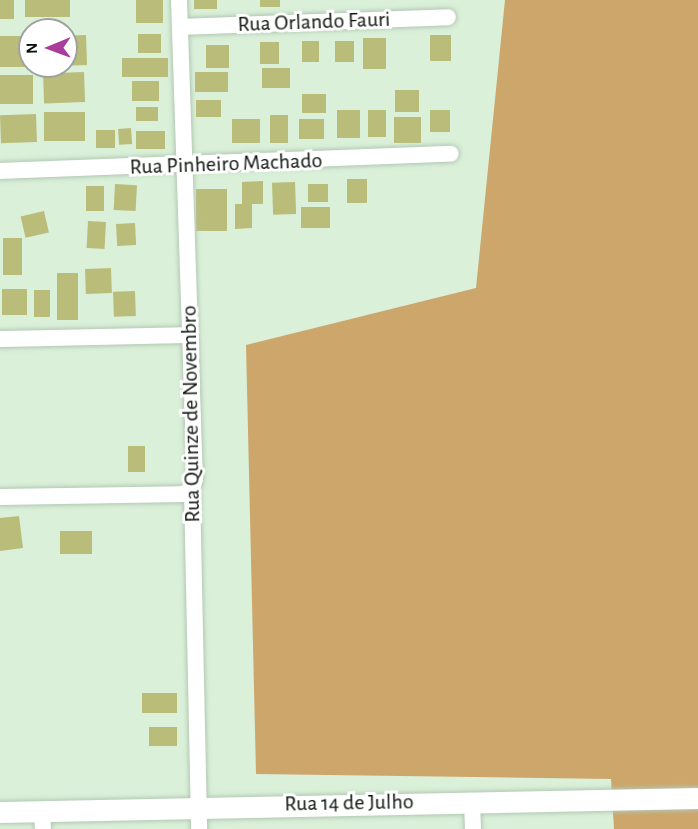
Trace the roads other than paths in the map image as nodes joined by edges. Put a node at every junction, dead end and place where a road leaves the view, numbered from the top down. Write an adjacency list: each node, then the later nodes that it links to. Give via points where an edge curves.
1 (179, 0): 3 (street, Rua Quinze de Novembro)
2 (448, 16): 3 (street, Rua Orlando Fauri)
3 (180, 27): 5 (street, Rua Quinze de Novembro)
4 (451, 154): 5 (street, Rua Pinheiro Machado)
5 (186, 166): 6 (street, Rua Pinheiro Machado); 7 (street, Rua Quinze de Novembro)
6 (0, 171)
7 (189, 335): 8 (street); 9 (street, Rua Quinze de Novembro, via 195,479)
8 (0, 339)
9 (192, 489): 10 (street, via 183,494); 13 (street, Rua Quinze de Novembro)
10 (0, 497)
11 (698, 798): 12 (street, Rua 14 de Julho)
12 (472, 801): 13 (street, Rua 14 de Julho); 17 (street)
13 (198, 805): 15 (street, Rua 14 de Julho); 16 (street, Rua Quinze de Novembro)
14 (0, 812): 15 (street, Rua 14 de Julho)
15 (42, 820)
16 (199, 829)
17 (473, 829)

